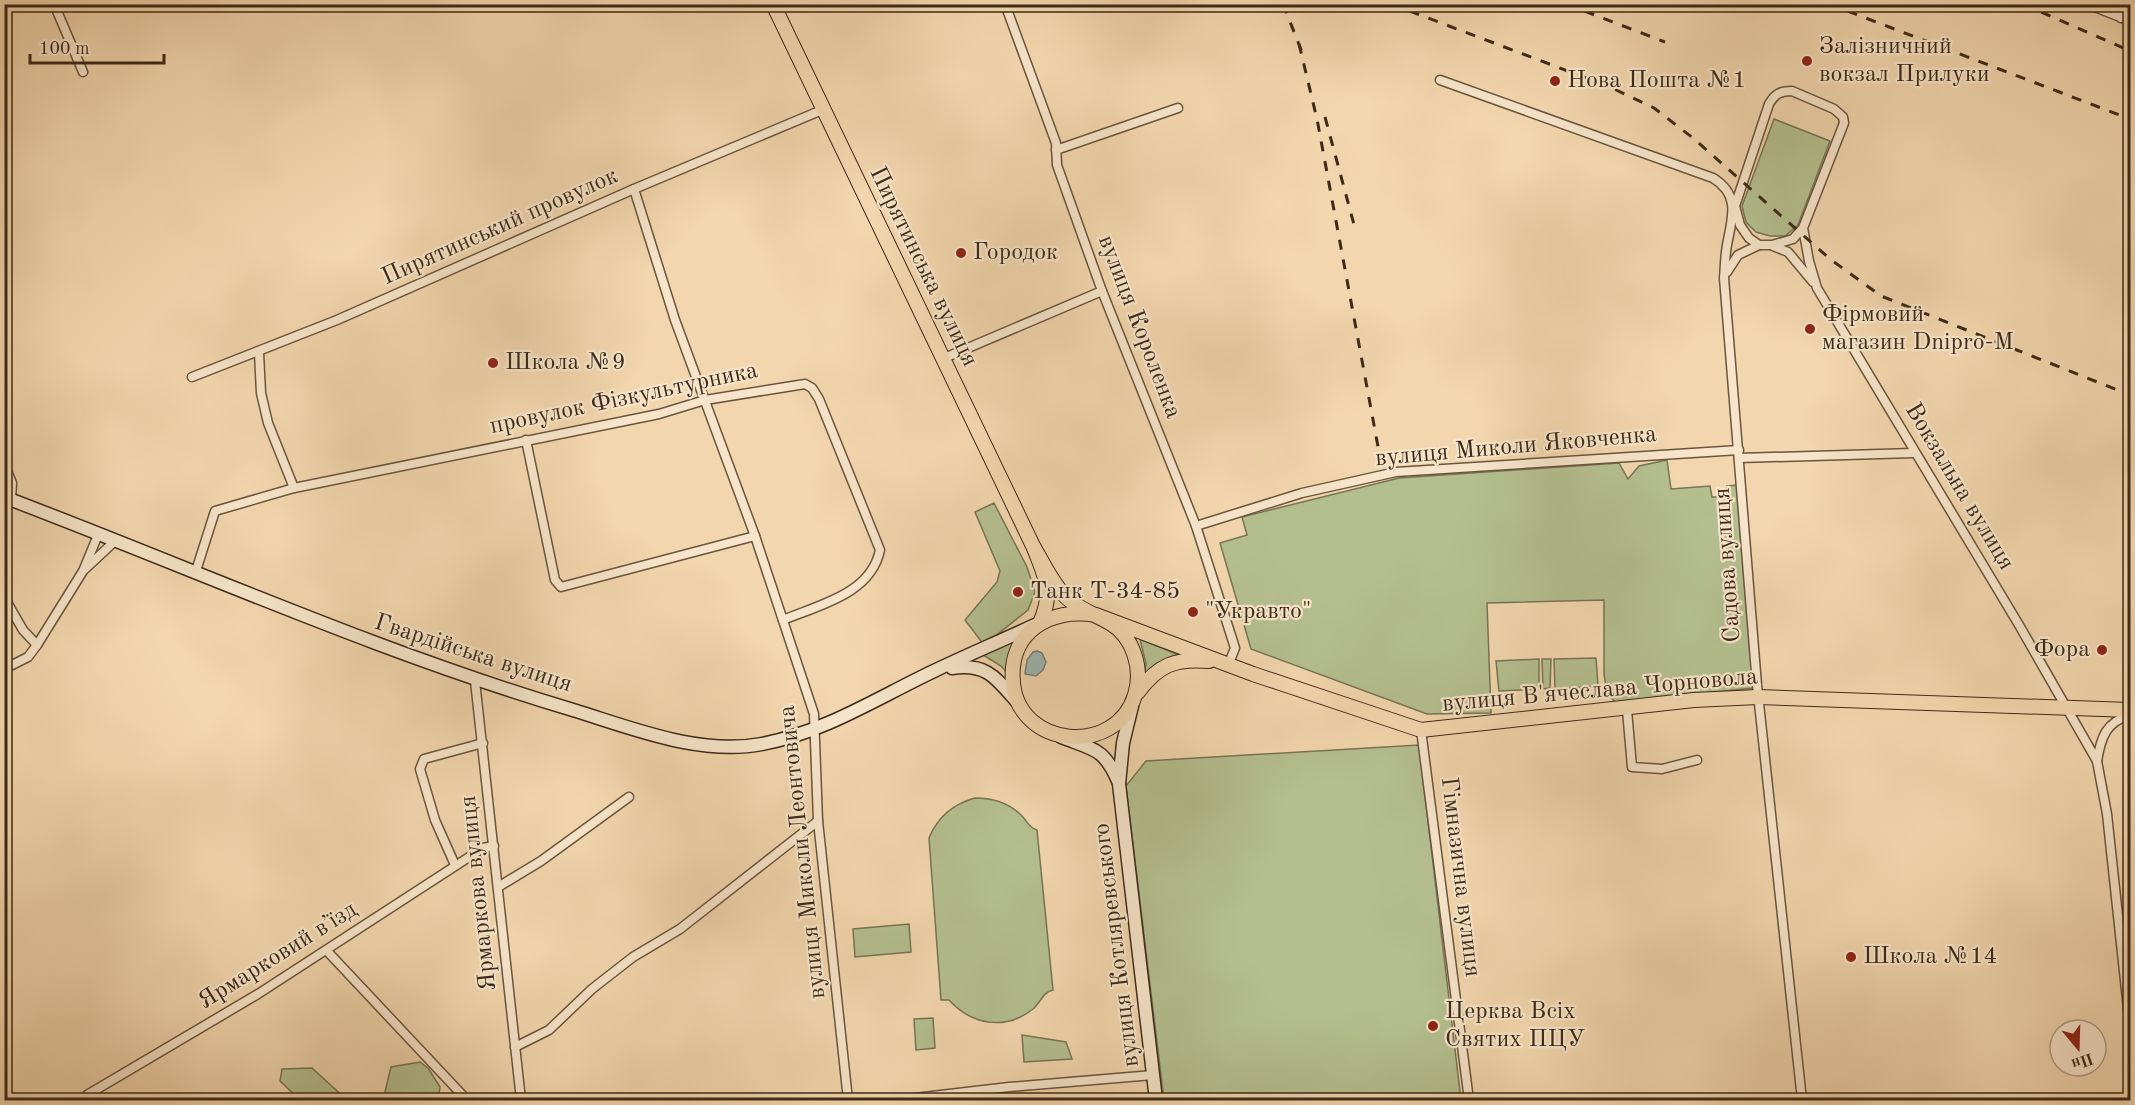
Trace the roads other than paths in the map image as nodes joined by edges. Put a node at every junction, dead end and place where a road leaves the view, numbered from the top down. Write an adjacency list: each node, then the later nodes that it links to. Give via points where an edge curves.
1 (54, 4): 8 (street)
2 (773, 4): 11 (main road, Пирятинська вулиця)
3 (1005, 4): 12 (street, вулиця Короленка)
4 (2087, 4): 6 (street)
5 (2120, 4): 6 (street)
6 (2121, 18): 7 (street)
7 (2130, 21)
8 (83, 72)
9 (1440, 80): 14 (street, via 1713,178 1723,184)
10 (1178, 108): 12 (street)
11 (822, 110): 13 (street, Пирятинський провулок); 22 (main road, Пирятинська вулиця)
12 (1056, 150): 20 (street, вулиця Короленка, via 1057,165)
13 (634, 189): 21 (street, Пирятинський провулок); 24 (street, вулиця Миколи Леонтовича)
14 (1735, 206): 15 (street, via 1768,104 1778,93 1792,91 1844,117); 16 (street, via 1740,225); 18 (street, Садова вулиця)
15 (1803, 228): 17 (street, via 1793,239); 19 (street, Вокзальна вулиця)
16 (1759, 245): 17 (street); 18 (street, via 1738,255)
17 (1772, 245): 19 (street, via 1788,252)
18 (1724, 278): 27 (street, Садова вулиця)
19 (1817, 288): 26 (street, Вокзальна вулиця)
20 (1102, 291): 22 (street); 31 (street, вулиця Короленка)
21 (259, 353): 23 (street, Пирятинський провулок); 29 (street, via 261,393 268,423)
22 (942, 359): 35 (main road, Пирятинська вулиця)
23 (192, 377)
24 (705, 400): 25 (street, провулок Фізкультурника, via 659,414); 33 (street, вулиця Миколи Леонтовича); 40 (street, провулок Фізкультурника, via 795,384 812,388 876,537 880,550 866,579 852,591)
25 (526, 440): 29 (street, провулок Фізкультурника); 33 (street, via 555,580 561,587)
26 (1914, 453): 27 (street, вулиця Миколи Яковченка); 50 (street, Вокзальна вулиця)
27 (1739, 454): 31 (street, вулиця Миколи Яковченка, via 1396,472 1302,493); 48 (street, Садова вулиця)
28 (4, 464): 30 (street, via 12,483)
29 (294, 488): 37 (street, провулок Фізкультурника, via 215,511)
30 (8, 498): 32 (main road, Гвардійська вулиця)
31 (1196, 526): 43 (street, вулиця Короленка, via 1234,648)
32 (98, 535): 34 (main road, Гвардійська вулиця); 36 (street)
33 (754, 536): 40 (street, вулиця Миколи Леонтовича)
34 (116, 541): 36 (street); 37 (main road, Гвардійська вулиця)
35 (1034, 548): 39 (main road, via 1065,596); 41 (main road, via 1048,583 1049,596)
36 (83, 571): 42 (street)
37 (195, 574): 46 (main road, Гвардійська вулиця)
38 (4, 597): 42 (street, via 23,630)
39 (1096, 615): 41 (main road, via 1057,614); 43 (main road); 47 (main road, via 1113,624 1136,657 1139,676)
40 (783, 620): 55 (street, вулиця Миколи Леонтовича, via 814,714)
41 (1040, 622): 45 (main road, Гвардійська вулиця); 49 (main road, via 1026,635 1015,659 1013,686)
42 (37, 645): 44 (street, via 28,657)
43 (1229, 663): 47 (main road, via 1175,662 1150,676); 54 (main road, вулиця В'ячеслава Чорновола)
44 (4, 669)
45 (935, 670): 49 (main road, via 967,666 983,669 999,680); 55 (main road, Гвардійська вулиця)
46 (475, 681): 55 (main road, Гвардійська вулиця, via 685,741 760,745); 57 (street, Ярмаркова вулиця)
47 (1135, 696): 56 (main road, via 1113,726 1079,738); 60 (main road, via 1123,743)
48 (1758, 697): 50 (main road, вулиця В'ячеслава Чорновола); 51 (main road, вулиця В'ячеслава Чорновола, via 1694,700); 78 (street, Садова вулиця)
49 (1018, 703): 56 (main road, via 1043,730)
50 (2067, 706): 52 (main road, вулиця В'ячеслава Чорновола); 59 (street, Вокзальна вулиця)
51 (1627, 710): 54 (main road, вулиця В'ячеслава Чорновола); 58 (street, via 1632,767 1662,769)
52 (2130, 710)
53 (2130, 715): 59 (street, Вокзальна вулиця, via 2107,727)
54 (1421, 730): 77 (street, Гімназична вулиця)
55 (813, 731): 62 (street, вулиця Миколи Леонтовича)
56 (1060, 737): 60 (main road, via 1101,752)
57 (483, 743): 63 (street, Ярмаркова вулиця); 64 (street, via 424,759 420,769 435,820)
58 (1697, 760)
59 (2097, 761): 67 (street, Вокзальна вулиця, via 2107,814)
60 (1119, 784): 69 (main road, вулиця Котляревського)
61 (629, 797): 65 (street)
62 (818, 821): 68 (street, via 680,929 633,957 549,1030); 74 (street, вулиця Миколи Леонтовича)
63 (494, 846): 64 (street, Ярмарковий вʼїзд, via 483,848); 65 (street, Ярмаркова вулиця)
64 (455, 865): 66 (street, Ярмарковий вʼїзд)
65 (498, 887): 68 (street, Ярмаркова вулиця)
66 (327, 951): 70 (street); 71 (street, Ярмарковий вʼїзд, via 87,1095)
67 (2130, 1027)
68 (515, 1047): 73 (street, Ярмаркова вулиця)
69 (1153, 1075): 75 (street); 76 (main road, вулиця Котляревського)
70 (456, 1097): 72 (street)
71 (83, 1101)
72 (467, 1101)
73 (520, 1101)
74 (848, 1101)
75 (898, 1101)
76 (1156, 1101)
77 (1469, 1101)
78 (1802, 1101)

